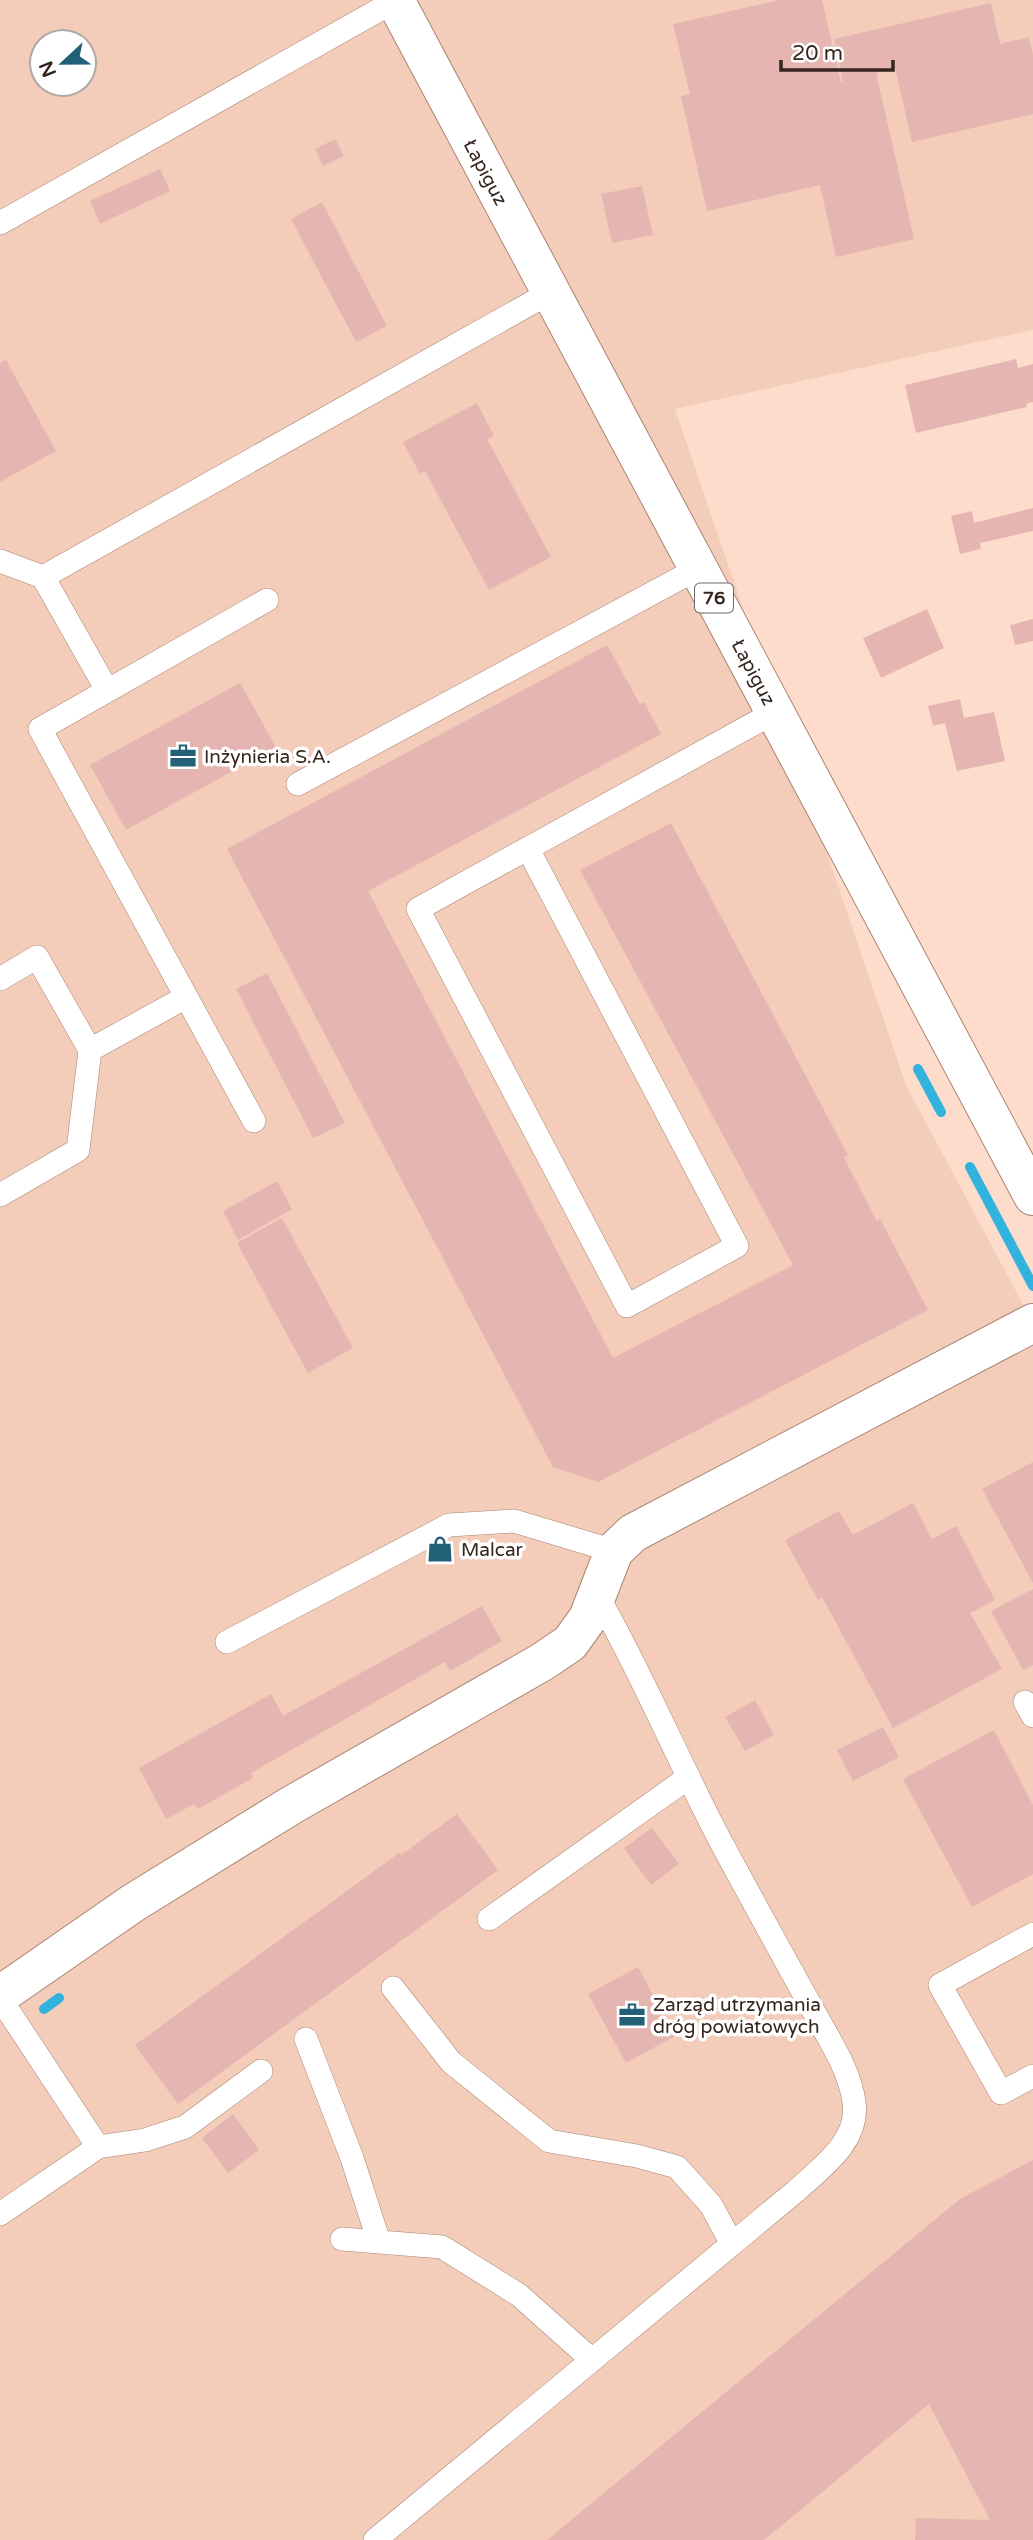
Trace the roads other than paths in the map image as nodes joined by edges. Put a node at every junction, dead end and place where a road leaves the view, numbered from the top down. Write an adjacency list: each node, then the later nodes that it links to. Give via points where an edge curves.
1 (395, 1): 2 (lane); 3 (main road, Łapiguz / 76)
2 (0, 223)
3 (551, 292): 5 (main road, Łapiguz / 76); 6 (lane)
4 (0, 561): 6 (lane)
5 (699, 568): 9 (main road, Łapiguz / 76); 10 (lane)
6 (43, 577): 8 (lane)
7 (267, 600): 8 (lane)
8 (107, 690): 13 (lane, via 40,729)
9 (775, 712): 11 (lane); 17 (main road, Łapiguz / 76)
10 (298, 784)
11 (528, 849): 11 (lane, via 418,909 628,1306 737,1246)
12 (0, 979): 14 (lane, via 37,957)
13 (186, 997): 14 (lane); 15 (lane)
14 (90, 1050): 16 (lane, via 78,1150)
15 (254, 1121)
16 (0, 1195)
17 (1033, 1196)
18 (1033, 1323): 19 (main road, via 633,1533)
19 (614, 1551): 20 (main road); 21 (lane, via 514,1521 449,1525)
20 (597, 1595): 22 (lane); 26 (main road, via 570,1643 542,1662 290,1806 133,1903)
21 (227, 1642)
22 (689, 1777): 23 (lane); 34 (lane, via 839,2058 855,2103 846,2140 831,2160)
23 (489, 1919)
24 (1033, 1934): 29 (lane, via 940,1985 1001,2093)
25 (393, 1988): 34 (lane, via 451,2062 549,2141 677,2167 711,2205)
26 (0, 1997): 30 (lane)
27 (306, 2039): 33 (lane)
28 (261, 2071): 30 (lane, via 185,2127 145,2140)
29 (1033, 2076)
30 (98, 2147): 31 (lane)
31 (0, 2214)
32 (342, 2239): 33 (lane)
33 (379, 2242): 35 (lane, via 442,2247 519,2295)
34 (732, 2244): 35 (lane)
35 (592, 2360): 36 (lane)
36 (374, 2540)

